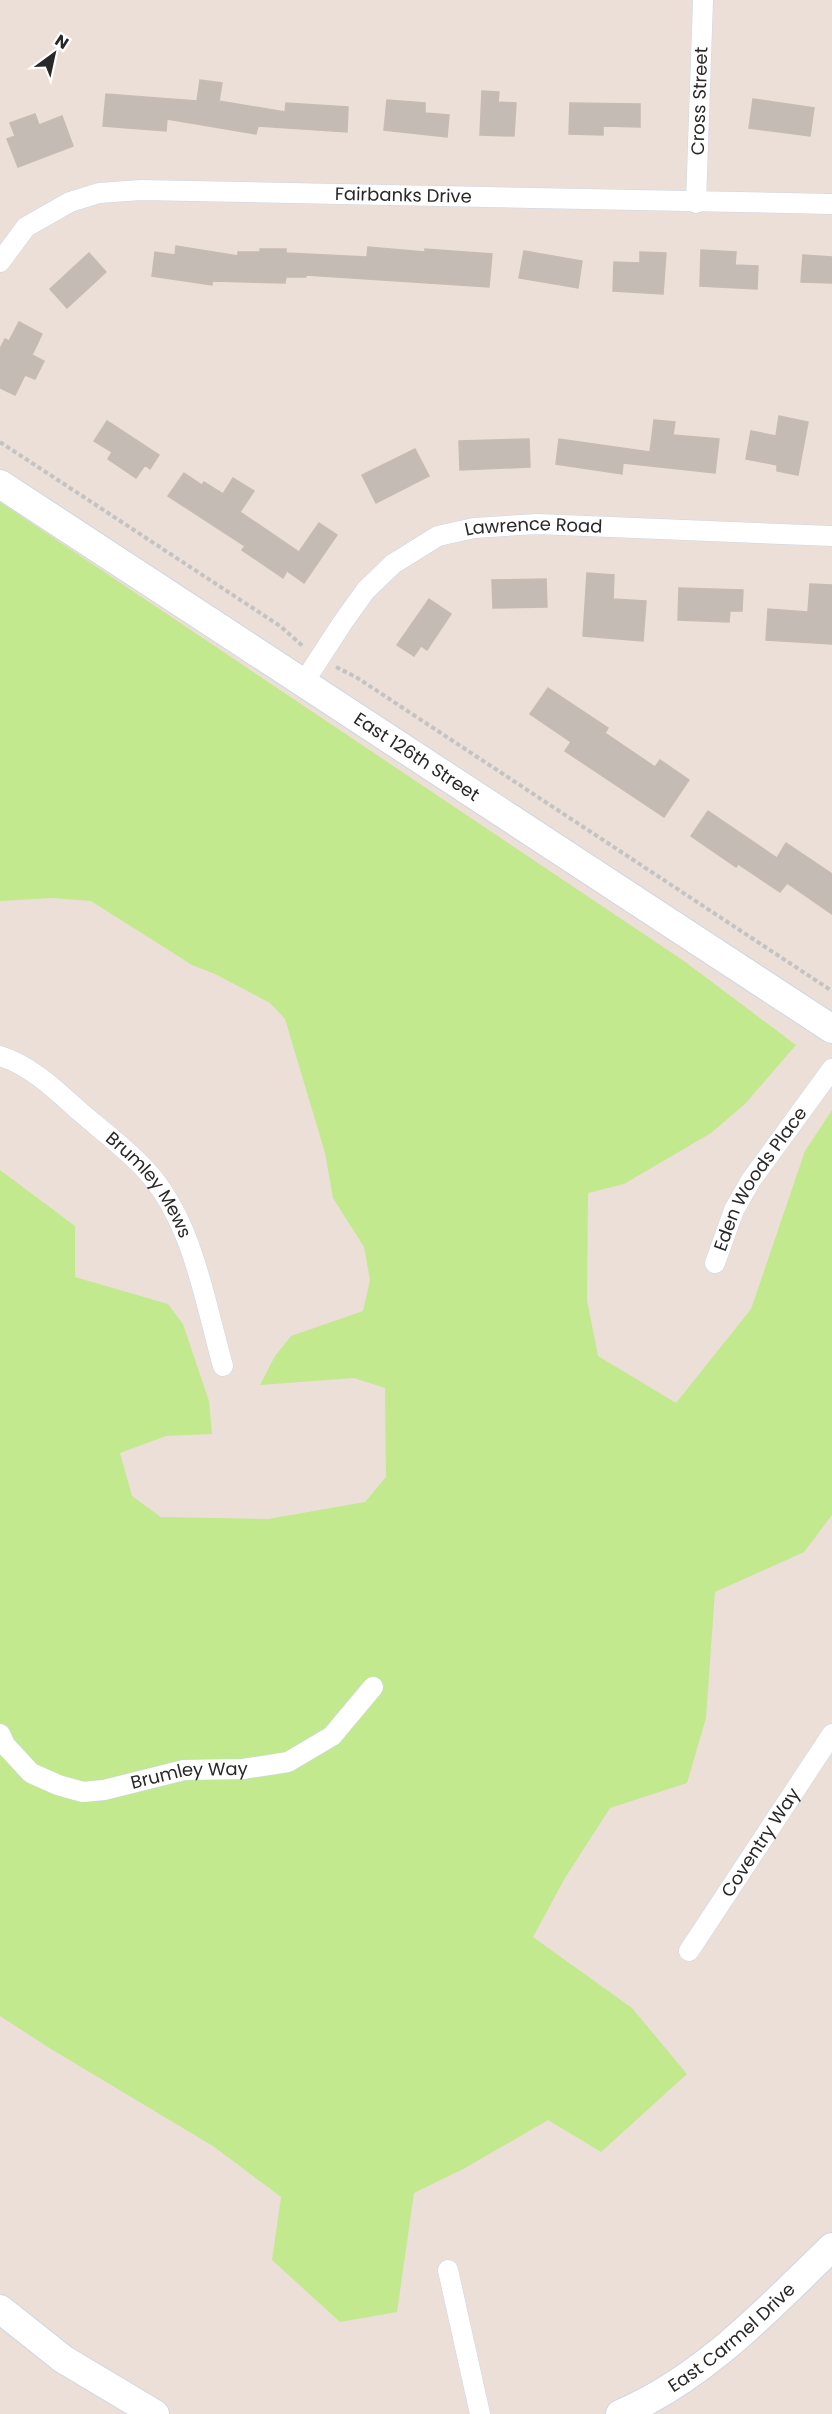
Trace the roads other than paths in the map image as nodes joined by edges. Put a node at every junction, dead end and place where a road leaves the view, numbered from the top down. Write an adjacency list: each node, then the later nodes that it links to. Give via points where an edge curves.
1 (704, 0): 2 (street, Cross Street)
2 (696, 203): 3 (street, Fairbanks Drive); 4 (street, Fairbanks Drive, via 259,191 99,193 70,202 26,227)
3 (832, 204)
4 (0, 262)
5 (0, 484): 7 (street, East 126th Street)
6 (832, 536): 7 (street, Lawrence Road, via 537,524 474,528 438,536 393,564 366,590)
7 (304, 682): 8 (street, East 126th Street)
8 (832, 1029)
9 (0, 1056): 12 (street, Brumley Mews, via 46,1083 144,1168 163,1193 189,1244)
10 (832, 1069): 11 (street, Eden Woods Place, via 734,1210)
11 (716, 1263)
12 (223, 1366)
13 (373, 1687): 14 (street, Brumley Way, via 332,1736 288,1762 243,1769 184,1770 104,1790 83,1792 31,1773)
14 (0, 1734)
15 (832, 1734): 16 (street, Coventry Way)
16 (689, 1951)
17 (832, 2247): 22 (street, East Carmel Drive, via 746,2330 694,2372)
18 (448, 2270): 21 (street)
19 (0, 2309): 20 (street, via 63,2360)
20 (155, 2414)
21 (480, 2414)
22 (620, 2414)

